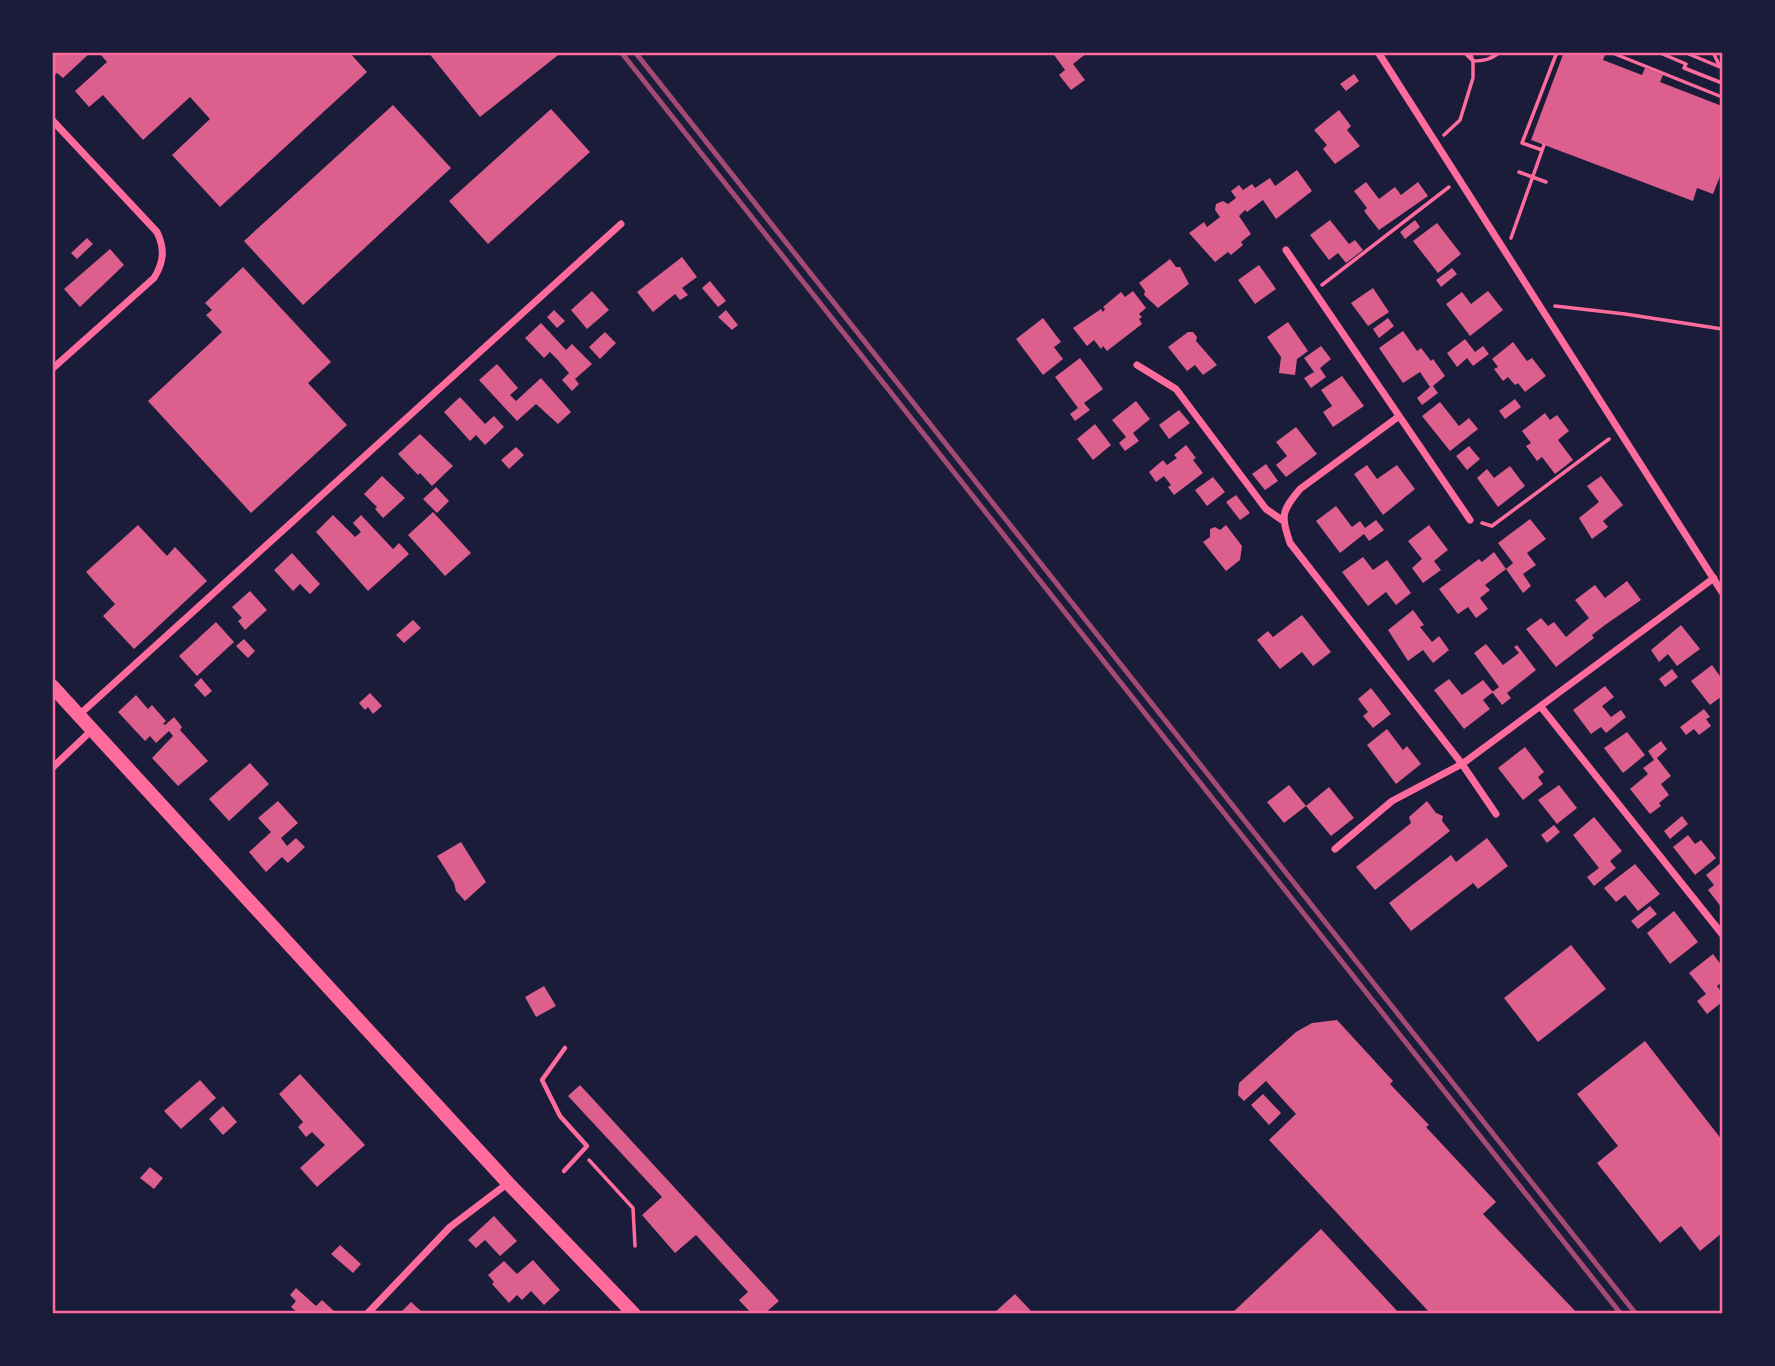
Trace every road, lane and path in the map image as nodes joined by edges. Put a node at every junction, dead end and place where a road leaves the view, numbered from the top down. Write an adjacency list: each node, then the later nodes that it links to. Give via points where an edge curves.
1 (1378, 52): 17 (street)
2 (1464, 52): 10 (path)
3 (1470, 52): 10 (path)
4 (1500, 52): 10 (path, via 1489,60)
5 (1557, 52): 19 (path, via 1522,143 1543,148)
6 (1684, 52): 11 (path)
7 (1713, 52): 11 (path)
8 (1608, 53): 13 (path)
9 (1659, 53): 12 (path, via 1686,64)
10 (1473, 61): 17 (path, via 1474,78 1460,120)
11 (1721, 67)
12 (1684, 68): 13 (path); 14 (path)
13 (1679, 80): 15 (path)
14 (1723, 83)
15 (1723, 97)
16 (52, 120): 29 (street, via 157,232 163,245 161,266 154,278)
17 (1436, 142): 20 (street)
18 (1519, 172): 19 (path)
19 (1532, 177): 21 (path); 24 (path)
20 (1459, 180): 24 (street); 25 (path)
21 (1546, 182)
22 (621, 224): 38 (street)
23 (1286, 250): 25 (street)
24 (1505, 253): 26 (street)
25 (1314, 291): 30 (street)
26 (1539, 304): 27 (path); 31 (street)
27 (1723, 329)
28 (1137, 365): 32 (street, via 1175,389 1266,509)
29 (52, 369)
30 (1398, 417): 32 (street, via 1300,489); 33 (street)
31 (1620, 432): 33 (path, via 1492,526); 34 (street)
32 (1282, 520): 40 (street, via 1290,543)
33 (1470, 520)
34 (1714, 578): 35 (street); 37 (street)
35 (1723, 592)
36 (52, 686): 38 (main road)
37 (1541, 707): 40 (street); 44 (street)
38 (79, 716): 39 (main road)
39 (92, 730): 41 (street); 48 (main road)
40 (1462, 764): 42 (street); 43 (street, via 1392,801)
41 (52, 768)
42 (1496, 814)
43 (1335, 849)
44 (1723, 934)
45 (565, 1048): 46 (lane, via 542,1080 561,1116 587,1146)
46 (582, 1152): 47 (lane); 49 (path, via 633,1208)
47 (564, 1171)
48 (508, 1183): 50 (street, via 450,1227); 51 (main road)
49 (635, 1246)
50 (368, 1314)
51 (634, 1314)

